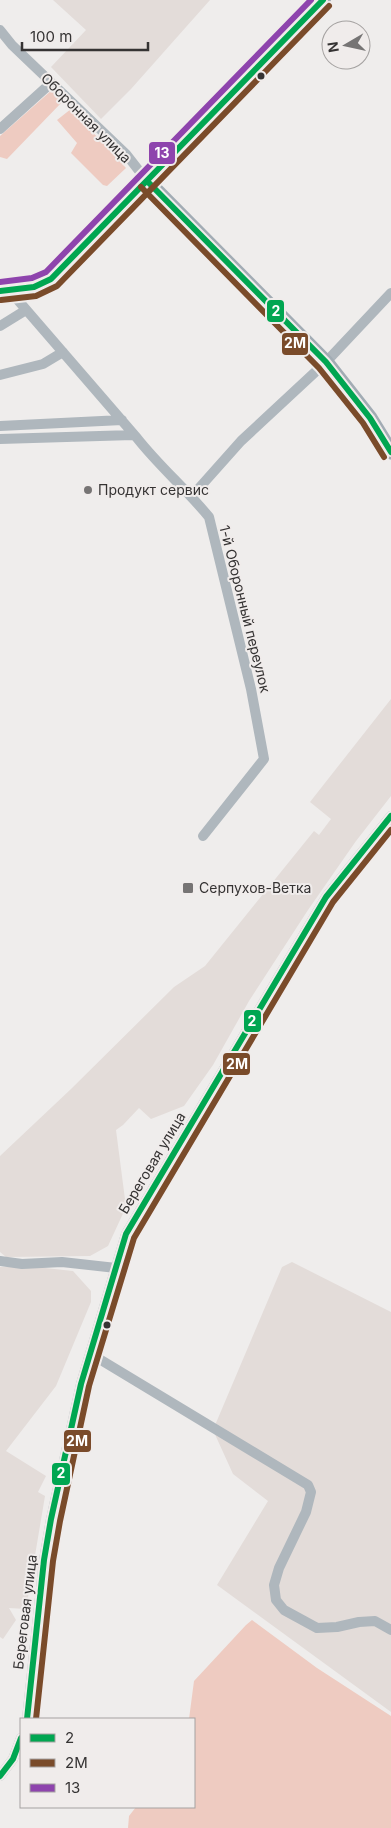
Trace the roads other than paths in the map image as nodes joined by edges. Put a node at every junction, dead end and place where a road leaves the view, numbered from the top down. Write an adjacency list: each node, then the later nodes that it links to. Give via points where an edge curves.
1 (323, 0): 5 (main road)
2 (0, 30): 3 (street, Оборонная улица)
3 (51, 82): 4 (street); 5 (street, Оборонная улица, via 126,154)
4 (0, 129)
5 (148, 181): 6 (main road, via 51,279 34,287); 11 (main road, Оборонная улица)
6 (5, 291): 8 (street, 1-й Оборонный переулок)
7 (389, 300): 11 (street)
8 (26, 310): 9 (street); 10 (street, 1-й Оборонный переулок)
9 (0, 326)
10 (63, 352): 12 (street, via 43,364); 13 (street, 1-й Оборонный переулок)
11 (326, 362): 17 (main road, Оборонная улица, via 370,418); 18 (street, via 241,441)
12 (0, 375)
13 (122, 420): 14 (street); 15 (street, 1-й Оборонный переулок)
14 (0, 426)
15 (134, 434): 16 (street); 18 (street, 1-й Оборонный переулок)
16 (0, 439)
17 (391, 452)
18 (192, 496): 20 (street, 1-й Оборонный переулок, via 209,517 251,689 264,759)
19 (391, 816): 22 (street, Береговая улица, via 326,897 126,1234)
20 (203, 836)
21 (0, 1261): 22 (street, via 22,1264 62,1262)
22 (116, 1268): 23 (street, Береговая улица)
23 (91, 1354): 24 (street, via 308,1485 311,1492 306,1512 274,1585 276,1600 284,1610 317,1628 375,1621); 25 (street, Береговая улица, via 81,1384 44,1560)
24 (391, 1630)
25 (27, 1718)
26 (20, 1740): 27 (street, via 12,1760)
27 (0, 1776)

